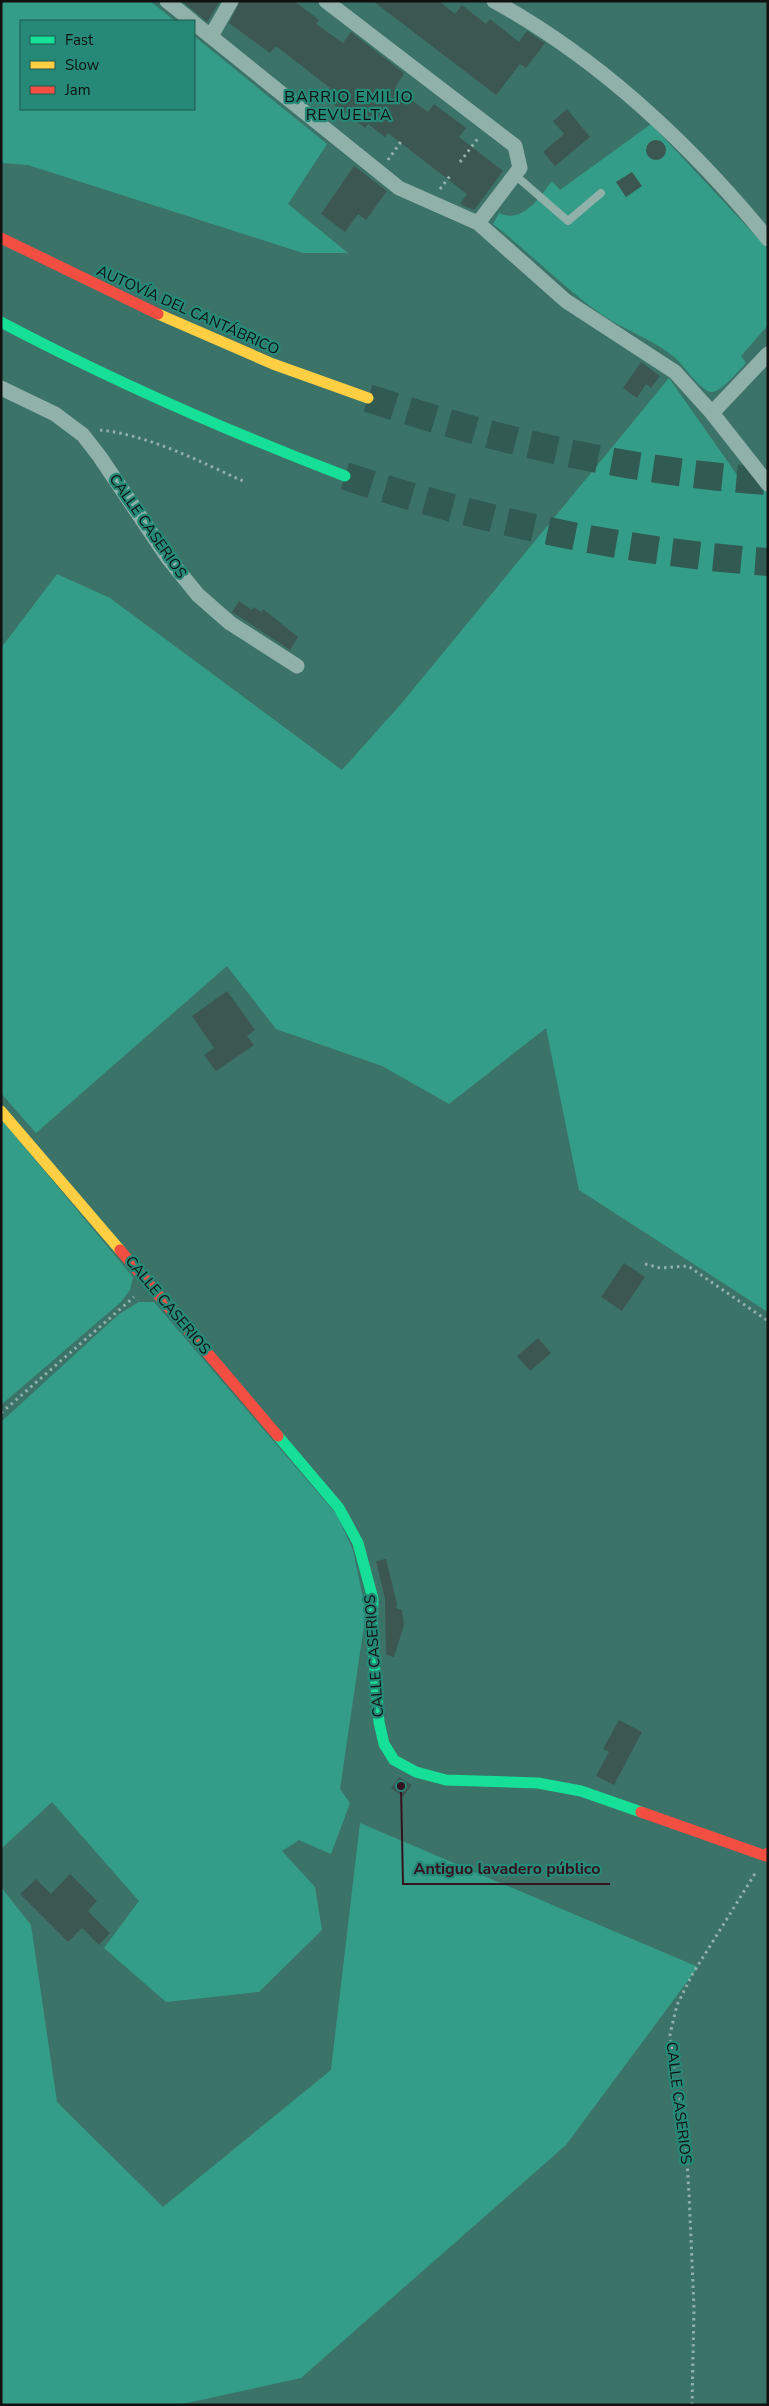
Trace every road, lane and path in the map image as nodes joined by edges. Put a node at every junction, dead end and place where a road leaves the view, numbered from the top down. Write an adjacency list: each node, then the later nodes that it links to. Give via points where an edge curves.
1 (167, 1): 5 (street)
2 (231, 1): 7 (street)
3 (326, 1): 8 (street)
4 (497, 2): 16 (street, via 569,48 629,94 668,129)
5 (191, 20)
6 (195, 24): 7 (street)
7 (210, 36): 11 (street)
8 (488, 126): 10 (path); 12 (street, via 515,146 520,168)
9 (402, 140): 11 (path)
10 (460, 162)
11 (379, 172): 14 (street, via 399,188)
12 (515, 175): 13 (lane, via 568,221); 14 (street)
13 (602, 193)
14 (478, 224): 21 (street, via 566,301 675,372)
15 (1, 238): 20 (main road, AUTOVÍA DEL CANTÁBRICO, via 195,333 279,368)
16 (768, 239)
17 (1, 322): 23 (main road, via 178,409)
18 (768, 354): 21 (street)
19 (1, 388): 22 (street, CALLE CASERIOS, via 56,414)
20 (368, 398)
21 (712, 413): 25 (street)
22 (74, 427): 24 (path, via 107,430 133,437); 26 (street, CALLE CASERIOS, via 100,457 194,591 221,616)
23 (346, 476)
24 (245, 482)
25 (768, 484)
26 (297, 666)
27 (1, 1111): 29 (main road, CALLE CASERIOS)
28 (645, 1264): 30 (path, via 660,1268 688,1266)
29 (149, 1283): 31 (path); 32 (main road, CALLE CASERIOS, via 339,1508 358,1543 373,1599 372,1634 379,1722 384,1744 394,1760 416,1772 446,1780 538,1783 581,1791)
30 (768, 1321)
31 (1, 1413)
32 (767, 1854): 33 (path, CALLE CASERIOS, via 692,1975 677,2005 670,2034 685,2127 689,2194 694,2308)
33 (692, 2405)

